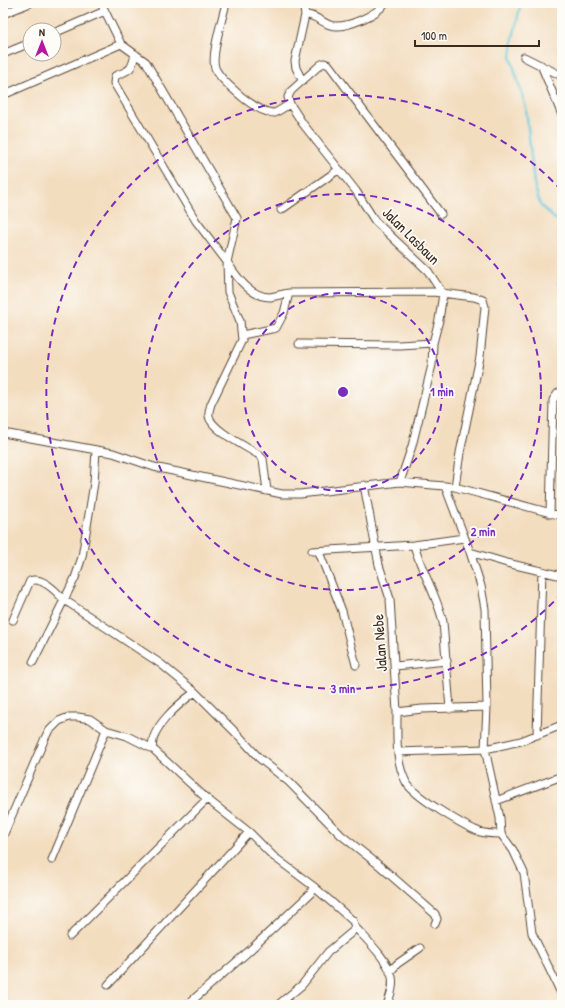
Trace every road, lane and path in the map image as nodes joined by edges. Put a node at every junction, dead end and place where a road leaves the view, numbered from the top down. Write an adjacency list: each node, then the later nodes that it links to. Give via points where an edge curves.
1 (30, 3): 7 (street)
2 (101, 3): 6 (street)
3 (226, 3): 19 (street, via 214,60 215,70 250,103 265,111 275,113)
4 (304, 3): 8 (street)
5 (385, 3): 8 (street, via 377,11 352,24 338,27 310,14)
6 (105, 12): 9 (street); 10 (street)
7 (3, 14)
8 (305, 15): 17 (street, via 295,61)
9 (62, 30)
10 (121, 44): 13 (street); 18 (street)
11 (22, 46): 12 (street)
12 (3, 54)
13 (135, 54): 24 (street, via 146,62 237,218); 24 (street, via 128,72 115,76 114,83 196,221)
14 (524, 57): 15 (street)
15 (541, 65): 16 (street); 20 (street)
16 (562, 76)
17 (302, 80): 19 (street, via 288,97); 23 (street, via 324,63 329,65)
18 (3, 95)
19 (290, 104): 21 (street, Jalan Lasbaun)
20 (562, 115)
21 (338, 170): 22 (street); 26 (street, Jalan Lasbaun, via 375,221 428,271)
22 (281, 210)
23 (441, 214)
24 (226, 262): 25 (street, via 243,283 260,294 270,297); 27 (street, via 228,292 240,321)
25 (289, 293): 26 (street); 27 (street, via 284,313 276,328)
26 (443, 294): 28 (street, via 440,320); 36 (street, via 480,298 485,303 480,357)
27 (242, 335): 37 (street, via 240,348 208,415 210,422 221,431 263,459)
28 (433, 343): 29 (street); 33 (street, via 432,365 412,446)
29 (299, 344)
30 (562, 393): 38 (street, via 553,400)
31 (3, 433): 32 (street)
32 (96, 450): 37 (street, via 113,452 154,467); 46 (street, via 94,483 82,557)
33 (400, 482): 34 (street); 35 (street)
34 (364, 485): 37 (street, via 300,494); 42 (street, Jalan Nebe)
35 (445, 486): 36 (street); 40 (street)
36 (454, 488): 38 (street)
37 (267, 491)
38 (550, 514): 39 (street)
39 (562, 516)
40 (464, 538): 41 (street); 43 (street)
41 (414, 545): 42 (street); 48 (street, via 440,610)
42 (376, 546): 50 (street, via 316,551 342,611); 51 (street, Jalan Nebe, via 390,599)
43 (470, 552): 44 (street, via 507,564); 53 (street, via 485,609)
44 (542, 571): 45 (street); 58 (street)
45 (562, 576)
46 (64, 599): 47 (street, via 51,586 32,580); 49 (street); 52 (street, via 161,664)
47 (13, 620)
48 (447, 661): 51 (street); 54 (street)
49 (33, 662)
50 (356, 665)
51 (395, 666): 55 (street, Jalan Nebe)
52 (195, 692): 59 (street, via 157,728 152,741); 70 (street, via 259,758 290,782 341,835 435,914)
53 (487, 707): 54 (street); 60 (street)
54 (450, 709): 55 (street)
55 (397, 712): 61 (street, Jalan Nebe)
56 (562, 725): 58 (street)
57 (106, 730): 59 (street, via 127,736); 67 (street, via 90,719 78,717 69,717 54,726 45,738); 68 (street)
58 (537, 735): 60 (street)
59 (153, 749): 63 (street)
60 (485, 749): 61 (street); 64 (street)
61 (398, 752): 66 (street, Jalan Nebe, via 401,769 412,790 464,825 480,832)
62 (562, 776): 64 (street)
63 (207, 799): 65 (street); 72 (street)
64 (496, 801): 66 (street)
65 (249, 832): 69 (street, via 273,856); 75 (street)
66 (501, 834): 76 (street, via 513,850 524,873 532,933)
67 (3, 836)
68 (52, 860)
69 (313, 886): 71 (street, via 353,921); 77 (street, via 311,893)
70 (435, 924)
71 (355, 927): 74 (street, via 380,955); 78 (street, via 328,952 302,985)
72 (70, 936)
73 (420, 948): 74 (street)
74 (390, 972): 79 (street, via 392,983)
75 (108, 985)
76 (562, 995)
77 (187, 1005)
78 (278, 1005)
79 (387, 1005)

